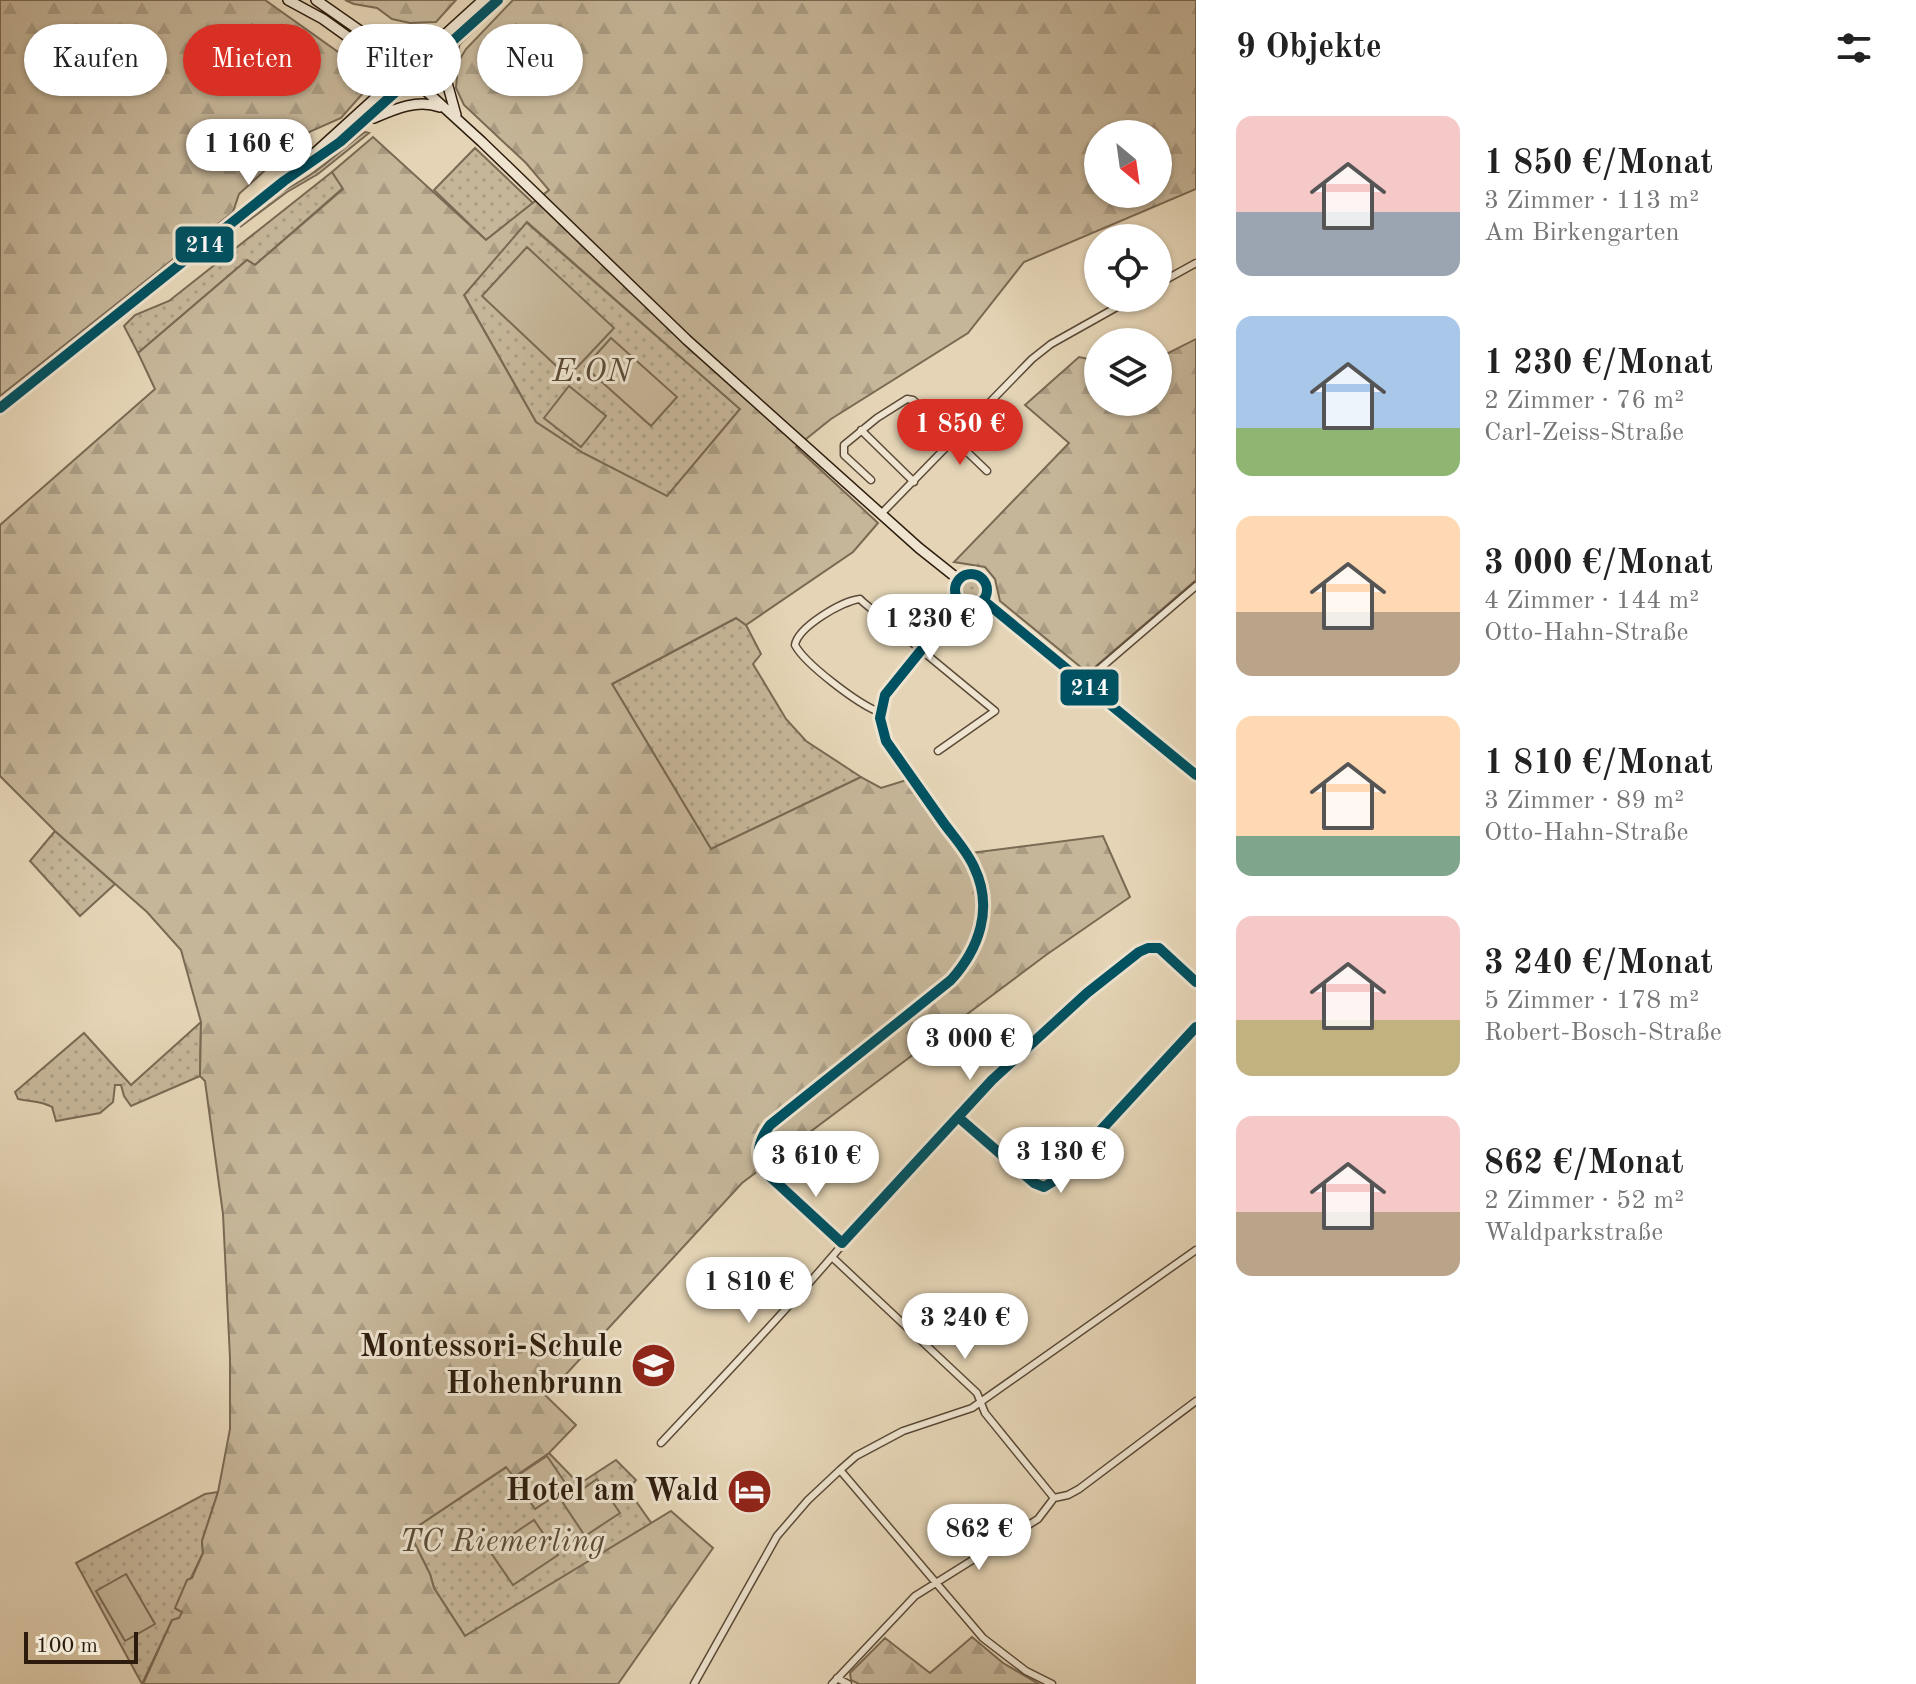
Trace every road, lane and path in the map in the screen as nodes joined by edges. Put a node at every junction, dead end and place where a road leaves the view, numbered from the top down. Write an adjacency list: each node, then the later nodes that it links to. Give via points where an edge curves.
1 (288, 0): 7 (main road)
2 (316, 0): 5 (main road)
3 (483, 0): 6 (main road)
4 (498, 0): 8 (main road)
5 (350, 24)
6 (458, 24)
7 (337, 29)
8 (461, 36)
9 (377, 96): 13 (main road)
10 (394, 96): 16 (main road)
11 (432, 96): 14 (main road)
12 (449, 96): 15 (main road)
13 (375, 98): 17 (main road)
14 (448, 111): 15 (main road); 16 (main road, via 425,103 407,105)
15 (458, 120): 27 (main road, via 687,340)
16 (363, 123): 17 (main road)
17 (284, 181): 21 (main road)
18 (1196, 263): 19 (street)
19 (1172, 276)
20 (1108, 312): 23 (street, via 1032,359)
21 (0, 408)
22 (861, 430): 23 (street, via 907,399); 25 (street, via 843,451); 26 (street)
23 (955, 441): 24 (street); 26 (street)
24 (987, 471)
25 (871, 480)
26 (914, 482): 27 (street)
27 (881, 514): 28 (main road)
28 (958, 579): 30 (main road, via 969,574 981,577 987,588); 31 (main road, via 955,594)
29 (1196, 586): 33 (street)
30 (983, 600): 31 (main road, via 972,606); 33 (main road)
31 (960, 602): 32 (street)
32 (921, 649): 34 (street, via 891,686); 34 (street, via 860,599 839,606 799,634 795,645 802,656 860,704); 35 (street, via 995,711)
33 (1083, 683): 36 (main road)
34 (879, 712): 40 (street, via 886,741 974,866 984,918 975,951 961,970 770,1125 759,1141 758,1158 765,1172)
35 (938, 751)
36 (1196, 775)
37 (1196, 982): 39 (street, via 1159,948 1139,952 1051,1024)
38 (1196, 1027): 39 (street, via 1044,1187)
39 (958, 1117): 40 (street)
40 (842, 1243): 42 (street)
41 (1196, 1250): 43 (street)
42 (832, 1257): 43 (street, via 977,1393); 45 (street)
43 (980, 1403): 46 (street, via 888,1438); 47 (street)
44 (1195, 1403): 47 (street, via 1079,1489)
45 (661, 1443)
46 (840, 1470): 48 (street); 50 (street, via 777,1536)
47 (1054, 1498): 48 (street, via 1038,1519)
48 (937, 1581): 49 (street, via 915,1596); 52 (street, via 983,1638)
49 (835, 1681): 51 (street)
50 (694, 1684)
51 (848, 1684)
52 (1052, 1684)

